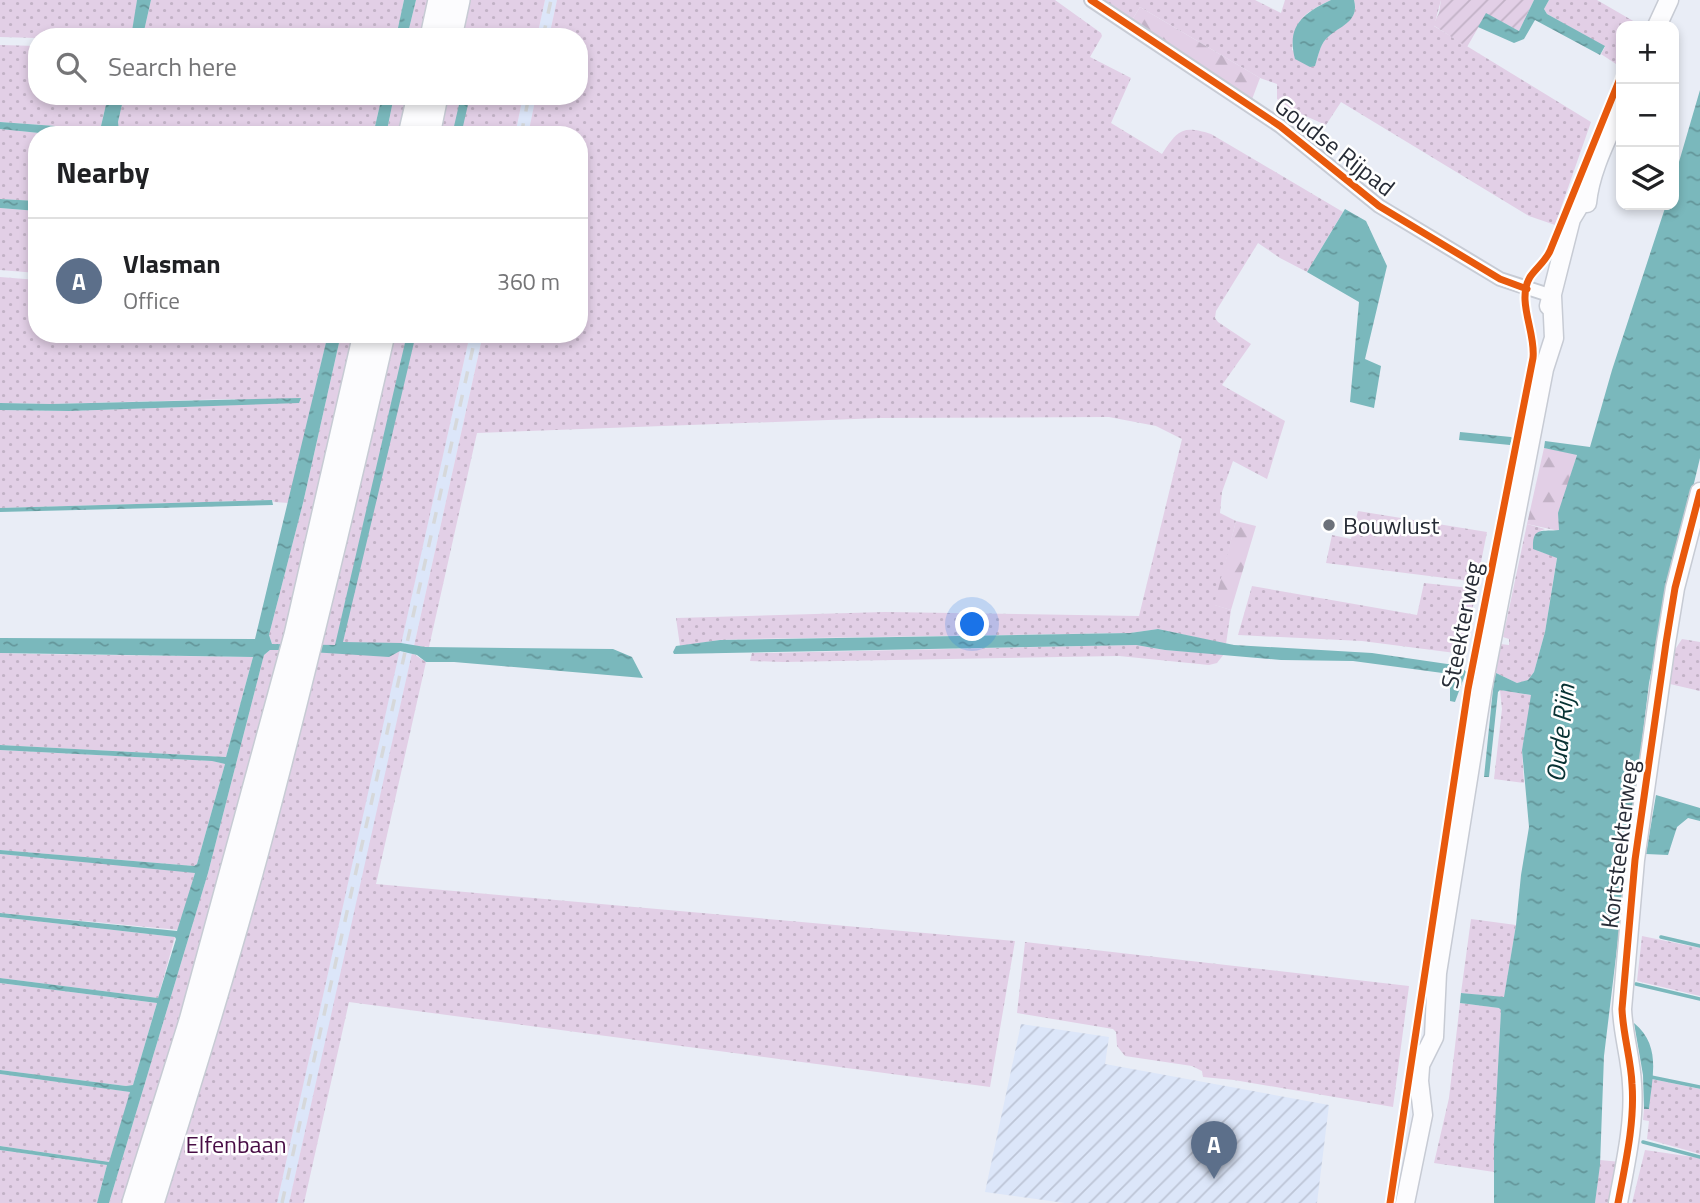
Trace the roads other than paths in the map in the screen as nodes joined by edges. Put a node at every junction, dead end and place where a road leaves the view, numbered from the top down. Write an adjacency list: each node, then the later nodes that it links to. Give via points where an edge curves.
1 (440, 0): 6 (highway)
2 (458, 0): 7 (highway)
3 (1091, 0): 13 (street, Goudse Rijpad, via 1280,126 1379,206 1500,279)
4 (1669, 0): 5 (main road)
5 (1659, 21)
6 (434, 28)
7 (452, 28)
8 (417, 105): 11 (highway)
9 (434, 105): 12 (highway)
10 (1616, 120): 13 (main road, Steekterweg, via 1588,191 1587,206 1565,246)
11 (413, 126)
12 (430, 126)
13 (1552, 296): 21 (main road, Steekterweg, via 1543,333 1544,369 1480,701 1437,973 1434,1037 1421,1063 1423,1115)
14 (363, 343): 17 (highway)
15 (381, 343): 17 (highway)
16 (1700, 492): 22 (main road, Kortsteekterweg, via 1670,616 1635,860 1622,1009 1632,1112)
17 (304, 635): 18 (highway)
18 (297, 663): 19 (highway); 20 (highway, via 265,820)
19 (134, 1203)
20 (152, 1203)
21 (1405, 1203)
22 (1618, 1203)

